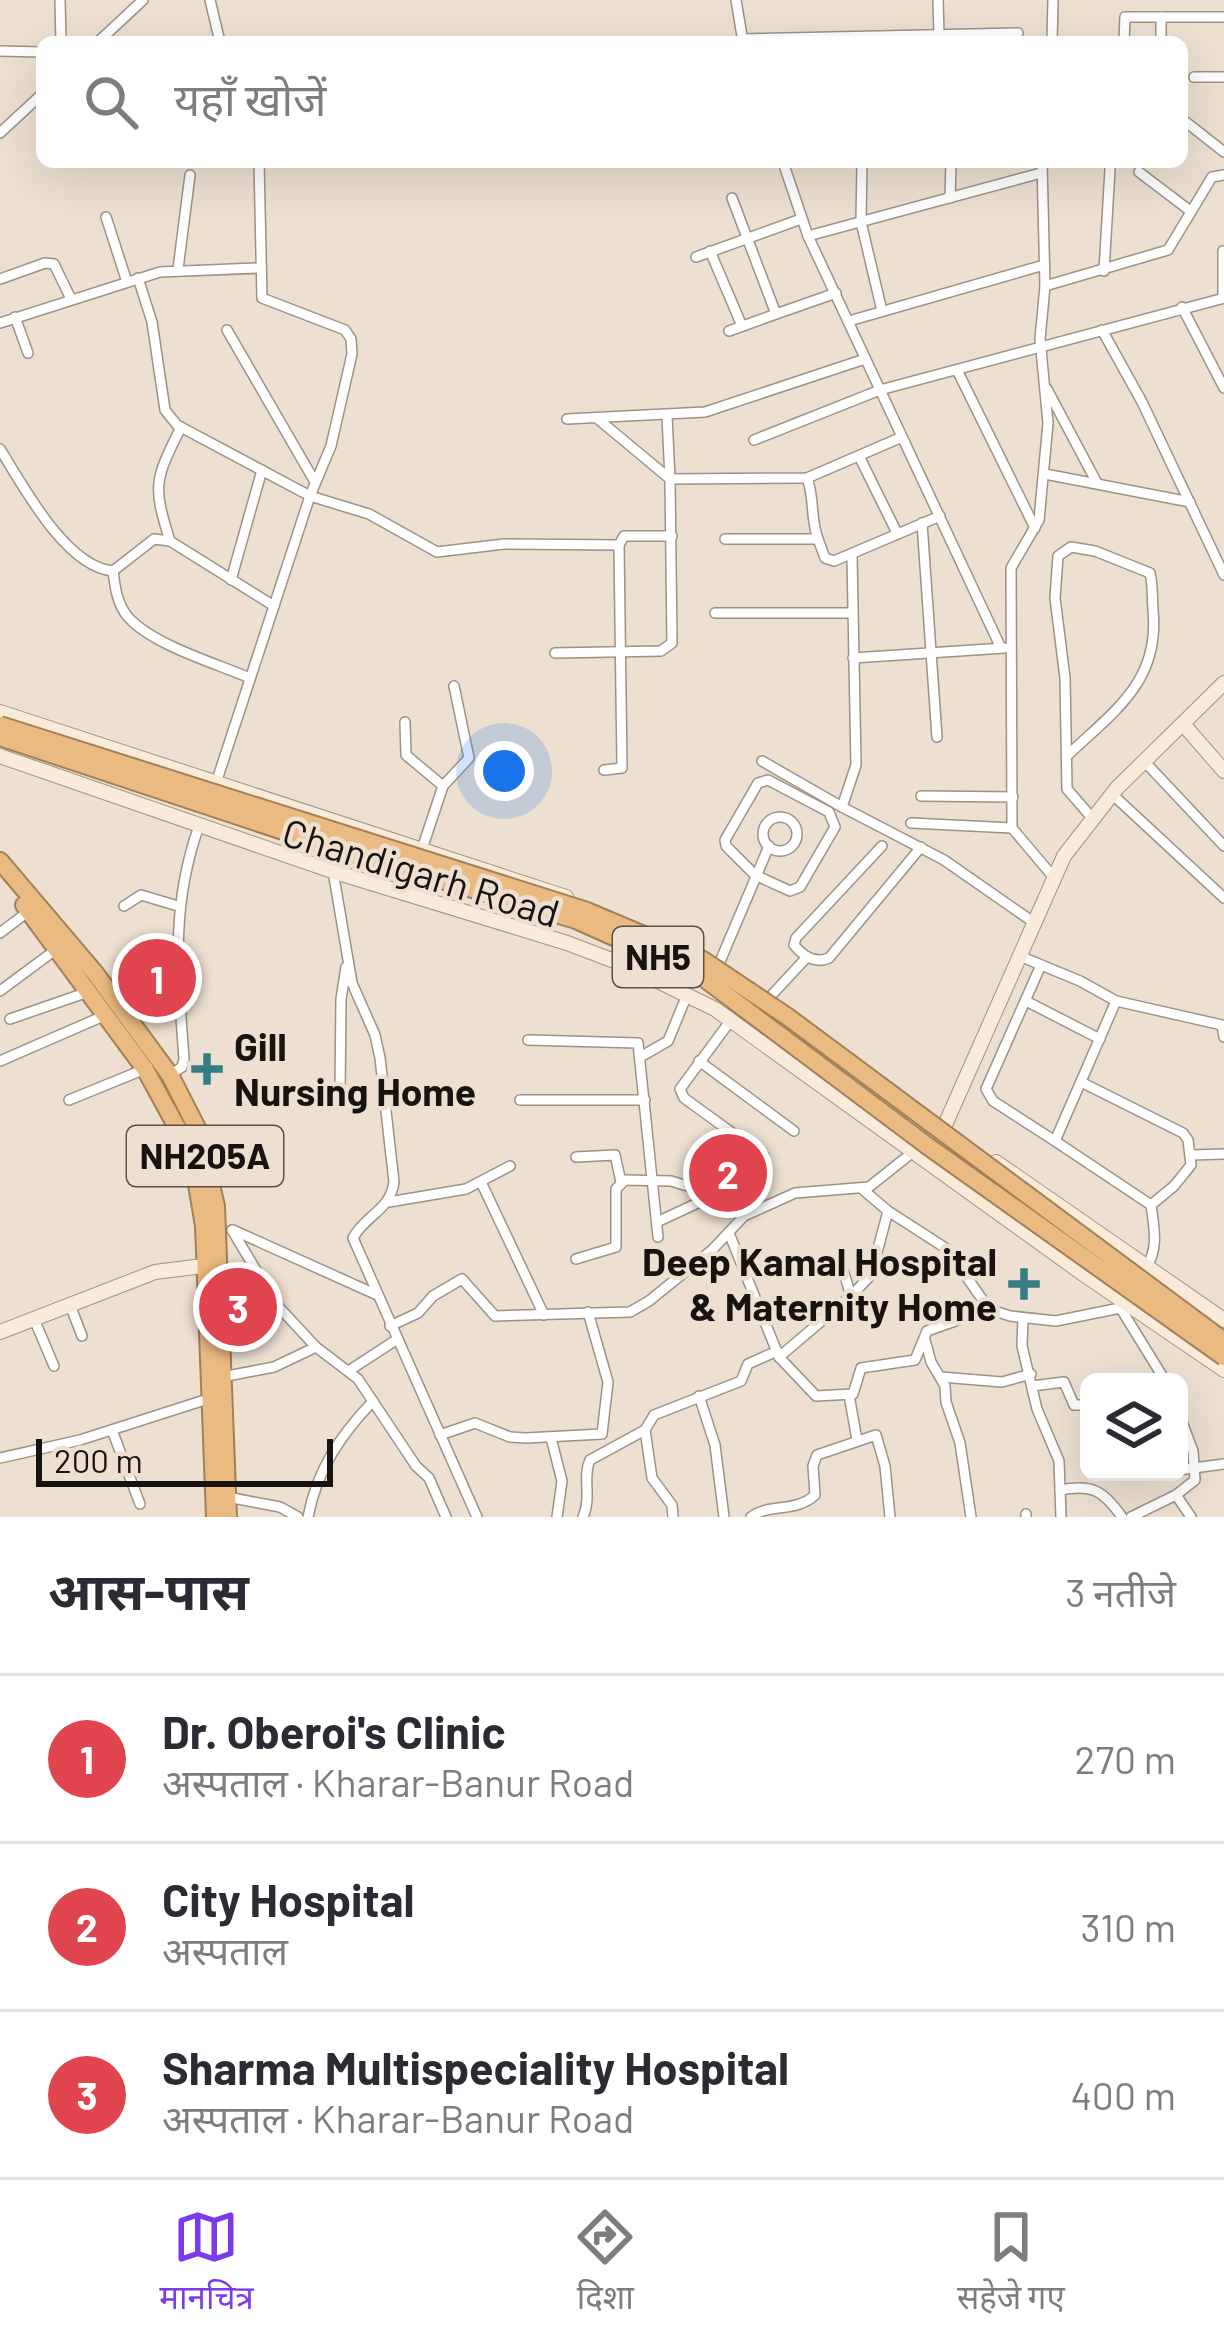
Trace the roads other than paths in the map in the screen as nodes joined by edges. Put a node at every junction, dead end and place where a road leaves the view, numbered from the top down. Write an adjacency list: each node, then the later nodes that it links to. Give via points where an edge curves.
1 (60, 0): 15 (street)
2 (143, 0): 16 (street)
3 (210, 0): 17 (street)
4 (736, 0): 18 (street)
5 (938, 0): 14 (street)
6 (1053, 0): 22 (street)
7 (1125, 0): 9 (street)
8 (1178, 0): 11 (street)
9 (1125, 17): 10 (street); 23 (street)
10 (1161, 17): 11 (street); 24 (street)
11 (1178, 17): 12 (street)
12 (1224, 17)
13 (1018, 33): 21 (street)
14 (939, 34): 19 (street); 20 (street)
15 (61, 36)
16 (104, 36)
17 (219, 36)
18 (742, 36)
19 (914, 36)
20 (946, 36)
21 (980, 36)
22 (1052, 36)
23 (1124, 36)
24 (1161, 36)
25 (0, 51): 26 (street)
26 (36, 52)
27 (1194, 77): 28 (street)
28 (1224, 77)
29 (36, 100): 31 (street)
30 (1188, 124): 32 (street)
31 (0, 133)
32 (1224, 152)
33 (259, 168): 54 (street)
34 (785, 168): 46 (street)
35 (862, 168): 47 (street)
36 (951, 168): 43 (street)
37 (1042, 168): 43 (street); 53 (street)
38 (1110, 169): 56 (street)
39 (1139, 172): 44 (street)
40 (190, 175): 55 (street)
41 (1224, 175): 44 (street, via 1212,177)
42 (732, 198): 49 (street)
43 (950, 198): 47 (street)
44 (1189, 210): 56 (street, via 1168,250)
45 (106, 217): 58 (street)
46 (801, 219): 48 (street); 49 (street)
47 (861, 222): 48 (street); 64 (street)
48 (808, 236): 60 (street)
49 (746, 238): 50 (street); 65 (street)
50 (710, 251): 52 (street); 69 (street)
51 (1223, 251): 61 (street)
52 (696, 257)
53 (1044, 265): 59 (street); 64 (street)
54 (259, 268): 55 (street); 92 (street, via 268,303 335,325 351,339 331,446)
55 (178, 269): 58 (street)
56 (1104, 271): 59 (street)
57 (2, 274): 62 (street, via 54,263)
58 (132, 280): 62 (street); 83 (street, via 152,322 165,410)
59 (1045, 286): 73 (street)
60 (836, 293): 65 (street); 67 (street)
61 (1224, 298): 63 (street)
62 (71, 299): 66 (street)
63 (1182, 307): 71 (street); 78 (street)
64 (883, 311): 67 (street)
65 (776, 314): 69 (street)
66 (15, 317): 68 (street); 74 (street)
67 (849, 321): 75 (street)
68 (0, 323)
69 (742, 326): 72 (street)
70 (227, 330): 92 (street)
71 (1102, 330): 73 (street); 95 (street)
72 (730, 331)
73 (1041, 346): 76 (street); 77 (street)
74 (28, 353)
75 (865, 359): 79 (street); 80 (street, via 722,408)
76 (957, 370): 79 (street); 98 (street)
77 (1045, 384): 89 (street); 93 (street)
78 (1224, 388)
79 (880, 390): 84 (street); 85 (street)
80 (668, 416): 81 (street); 91 (street)
81 (598, 418): 82 (street); 91 (street)
82 (567, 419)
83 (181, 427): 88 (street); 103 (street, via 156,479)
84 (902, 437): 87 (street); 96 (street)
85 (754, 440)
86 (0, 449): 106 (street, via 70,549 97,570)
87 (860, 456): 90 (street); 99 (street)
88 (262, 470): 94 (street); 108 (street)
89 (1045, 474): 93 (street); 98 (street)
90 (807, 478): 91 (street); 102 (street)
91 (670, 479): 100 (street)
92 (315, 482): 94 (street)
93 (1097, 483): 95 (street)
94 (310, 496): 104 (street, via 369,514 437,552); 109 (street)
95 (1190, 502): 107 (street)
96 (940, 516): 97 (street); 112 (street)
97 (922, 523): 99 (street); 115 (street)
98 (1035, 527): 112 (street, via 1011,568)
99 (897, 533): 105 (street)
100 (672, 536): 104 (street, via 631,533); 114 (street, via 671,646)
101 (724, 539): 102 (street)
102 (818, 539): 105 (street, via 828,561)
103 (170, 541): 106 (street, via 154,539); 108 (street)
104 (619, 545): 114 (street)
105 (852, 555): 111 (street)
106 (112, 571): 117 (street, via 128,618 167,644)
107 (1224, 575)
108 (231, 580): 109 (street)
109 (274, 606): 117 (street)
110 (715, 613): 111 (street)
111 (852, 614): 116 (street)
112 (1005, 648): 115 (street); 138 (street)
113 (555, 653): 114 (street)
114 (621, 653): 131 (street, via 622,768)
115 (929, 653): 116 (street); 125 (street)
116 (853, 658): 139 (street, via 856,765)
117 (250, 678): 133 (street)
118 (1224, 683): 120 (main road)
119 (454, 686): 134 (street, via 469,758)
120 (1217, 699): 123 (main road)
121 (0, 712): 133 (main road)
122 (405, 722): 134 (street, via 406,755)
123 (1183, 724): 130 (main road); 132 (main road)
124 (0, 725): 231 (highway, NH5, bridge, via 586,911 703,960)
125 (937, 736)
126 (0, 737): 234 (highway, Chandigarh Road / NH5, bridge, via 576,920 701,976)
127 (0, 756): 143 (main road)
128 (1067, 756): 128 (street, via 1054,598 1058,556 1071,547 1150,573 1156,639 1129,697); 140 (street, via 1069,794)
129 (763, 760): 139 (street)
130 (1144, 761): 135 (main road); 147 (street)
131 (604, 770)
132 (1224, 770)
133 (215, 784): 144 (main road)
134 (443, 786): 150 (street)
135 (1112, 794): 140 (main road); 156 (street)
136 (802, 796): 141 (street); 153 (street, via 775,780 758,783 725,840); 153 (street, via 835,822 814,864 790,891)
137 (921, 796): 138 (street)
138 (1013, 797): 145 (street)
139 (842, 807): 149 (street)
140 (1093, 819): 155 (main road)
141 (788, 820): 148 (street, via 767,824); 148 (street, via 797,830 793,846)
142 (910, 823): 145 (street)
143 (199, 826): 152 (main road); 158 (street)
144 (348, 826): 150 (main road); 152 (main road)
145 (1012, 827): 155 (street)
146 (882, 845): 163 (street, via 796,938)
147 (1224, 845)
148 (769, 846): 153 (street)
149 (921, 848): 160 (street); 163 (street, via 829,958)
150 (422, 850): 166 (main road, via 538,886)
151 (0, 861): 162 (highway, NH205A)
152 (332, 871): 165 (street); 170 (main road, via 567,944)
153 (755, 875): 166 (street)
154 (0, 877): 159 (highway, NH205A)
155 (1055, 879): 160 (main road)
156 (1224, 898)
157 (124, 906): 158 (street, via 141,895)
158 (178, 906): 184 (street, via 184,1059)
159 (29, 911): 161 (street); 162 (highway, NH205A)
160 (1036, 924): 164 (main road)
161 (0, 933)
162 (63, 944): 168 (street); 169 (highway, NH205A); 184 (highway, NH205A)
163 (807, 957): 171 (street)
164 (1022, 958): 167 (street); 190 (main road)
165 (347, 962): 186 (street); 204 (street, via 382,1069 394,1182)
166 (719, 964): 171 (main road)
167 (1041, 964): 172 (street); 173 (street)
168 (0, 991)
169 (91, 991): 174 (highway, NH205A); 175 (street)
170 (687, 995): 176 (main road); 180 (street, via 668,1041)
171 (769, 998): 190 (main road)
172 (1026, 1001): 178 (street); 192 (street, via 986,1089)
173 (1116, 1001): 177 (street); 178 (street)
174 (108, 1014): 181 (street); 183 (highway, NH205A)
175 (10, 1019)
176 (731, 1021): 182 (street); 193 (main road)
177 (1223, 1029)
178 (1100, 1039): 185 (street)
179 (528, 1040): 180 (street, via 633,1041)
180 (642, 1056): 189 (street)
181 (0, 1061)
182 (699, 1061): 191 (street); 196 (street, via 682,1094)
183 (145, 1069): 187 (street); 209 (highway, NH205A, via 192,1155)
184 (170, 1076): 209 (highway, NH205A, via 198,1130)
185 (1081, 1082): 192 (street); 194 (street, via 1183,1132)
186 (340, 1094)
187 (70, 1100)
188 (520, 1100): 189 (street)
189 (645, 1100): 199 (street)
190 (945, 1125): 193 (main road); 215 (main road)
191 (794, 1131)
192 (1055, 1141): 205 (street)
193 (913, 1152): 202 (street); 219 (main road)
194 (1191, 1154): 195 (street); 205 (street, via 1191,1165)
195 (1224, 1154)
196 (764, 1156)
197 (576, 1157): 201 (street, via 615,1155)
198 (510, 1166): 200 (street)
199 (654, 1179): 201 (street); 203 (street); 208 (street)
200 (481, 1182): 204 (street); 222 (street)
201 (621, 1182): 212 (street, via 616,1247)
202 (861, 1188): 206 (street, via 809,1190); 207 (street)
203 (717, 1194): 206 (street); 208 (street)
204 (389, 1202): 216 (street, via 353,1238)
205 (1151, 1205): 215 (street, via 1156,1239)
206 (759, 1208): 210 (street)
207 (888, 1211): 217 (street, via 871,1275); 220 (street, via 947,1249)
208 (657, 1222): 211 (street)
209 (218, 1227): 214 (highway, NH205A); 216 (street); 232 (street)
210 (730, 1233): 221 (street, via 630,1312); 233 (street)
211 (658, 1237)
212 (576, 1258)
213 (840, 1260): 217 (street)
214 (213, 1266): 218 (main road, via 155,1272); 239 (highway, NH205A); 244 (highway, NH205A)
215 (1146, 1268): 225 (main road)
216 (375, 1294): 226 (street)
217 (851, 1296): 233 (street)
218 (70, 1305): 224 (main road); 229 (street)
219 (1126, 1307): 223 (street, via 1056,1321); 237 (main road); 238 (street)
220 (988, 1309): 223 (street); 228 (street)
221 (589, 1312): 222 (street); 249 (street, via 608,1382)
222 (544, 1315): 226 (street, via 492,1315 463,1280)
223 (1023, 1318): 241 (street)
224 (34, 1319): 227 (main road); 235 (street)
225 (1224, 1320)
226 (390, 1326): 230 (street)
227 (0, 1332)
228 (924, 1334): 240 (street); 242 (street, via 919,1358 861,1368)
229 (82, 1336)
230 (396, 1340): 236 (street); 250 (street)
231 (1224, 1341)
232 (316, 1346): 236 (street); 239 (street, via 274,1367)
233 (778, 1354): 242 (street, via 815,1396); 243 (street, via 745,1366 741,1381)
234 (1224, 1357)
235 (54, 1366)
236 (350, 1370): 245 (street)
237 (1224, 1370)
238 (1161, 1373)
239 (222, 1377): 261 (highway, NH205A)
240 (941, 1377): 241 (street); 275 (street)
241 (1032, 1380): 246 (street, via 1064,1382); 259 (street, via 1058,1452)
242 (849, 1395): 252 (street)
243 (699, 1396): 248 (street, via 654,1415); 272 (street)
244 (211, 1398): 247 (street); 263 (highway, NH205A)
245 (373, 1401): 266 (street, via 334,1447); 267 (street, via 429,1478)
246 (1080, 1405)
247 (112, 1430): 255 (street); 262 (street)
248 (645, 1430): 254 (street); 271 (street, via 652,1478)
249 (602, 1434): 251 (street); 254 (street)
250 (440, 1435): 251 (street, via 475,1423); 268 (street)
251 (551, 1438): 269 (street, via 562,1481)
252 (856, 1440): 273 (street, via 817,1455 811,1501); 274 (street, via 880,1438)
253 (1188, 1443): 258 (street)
254 (609, 1450): 270 (street, via 588,1463)
255 (0, 1458)
256 (1224, 1464): 258 (street)
257 (1188, 1469): 258 (street)
258 (1196, 1469): 260 (street)
259 (1060, 1490): 276 (street); 277 (street, via 1096,1488)
260 (1176, 1495): 278 (street); 279 (street)
261 (227, 1497): 264 (highway, NH205A); 265 (street)
262 (140, 1504)
263 (215, 1517)
264 (228, 1517)
265 (298, 1517)
266 (308, 1517)
267 (446, 1517)
268 (477, 1517)
269 (557, 1517)
270 (583, 1517)
271 (673, 1517)
272 (724, 1517)
273 (752, 1517)
274 (890, 1517)
275 (971, 1517)
276 (1061, 1517)
277 (1122, 1517)
278 (1131, 1517)
279 (1191, 1517)

